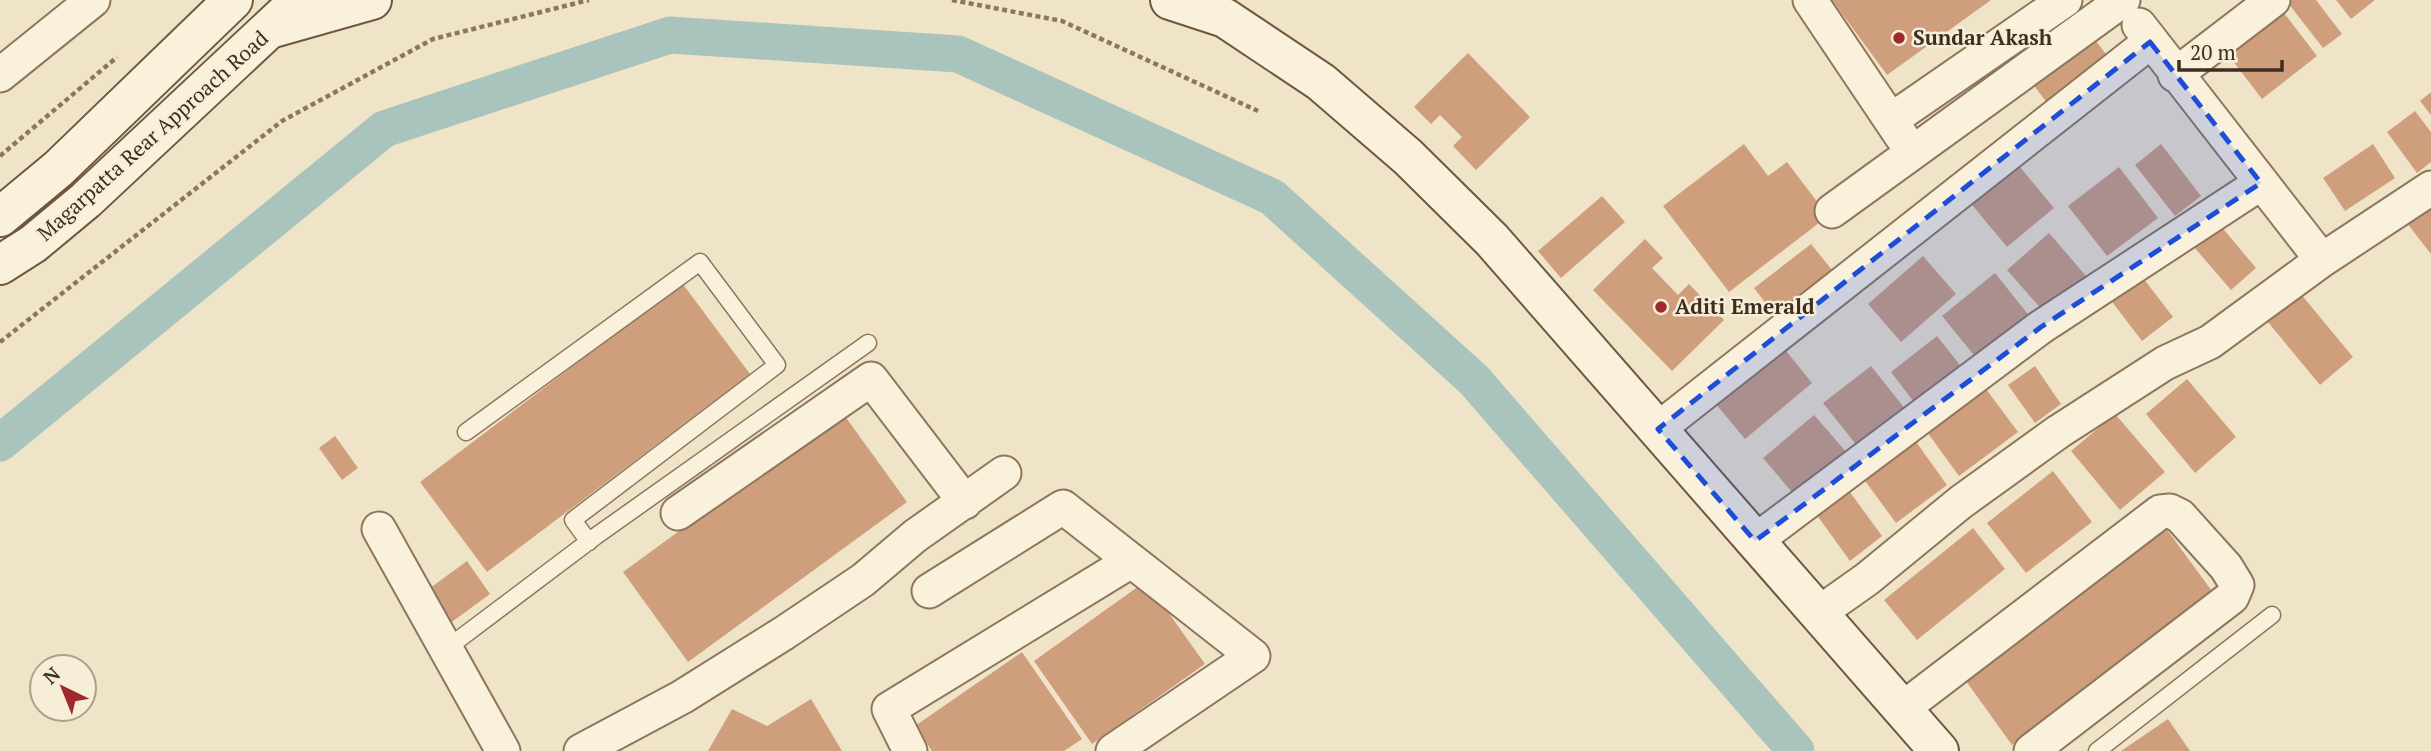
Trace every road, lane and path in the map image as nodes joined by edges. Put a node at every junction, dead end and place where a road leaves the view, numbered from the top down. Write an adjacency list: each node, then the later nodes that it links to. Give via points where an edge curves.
1 (93, 0): 16 (street)
2 (233, 0): 12 (street, Magarpatta Rear Approach Road)
3 (300, 0): 13 (street, Magarpatta Rear Approach Road)
4 (372, 0): 13 (street)
5 (589, 0): 28 (path, via 433,39 282,121)
6 (951, 0): 18 (path, via 1062,20)
7 (1170, 0): 30 (street, via 1225,18 1321,82 1408,157 1492,240)
8 (1810, 0): 19 (street)
9 (2066, 0): 19 (street)
10 (2123, 0): 14 (street); 20 (street)
11 (2273, 0): 17 (street)
12 (205, 27): 13 (street); 25 (street, Magarpatta Rear Approach Road, via 58,169)
13 (273, 28): 27 (street, Magarpatta Rear Approach Road, via 86,200)
14 (2150, 42): 17 (street); 30 (street)
15 (122, 52): 21 (path)
16 (0, 75)
17 (2175, 75): 22 (street)
18 (1258, 111)
19 (1891, 120): 20 (street)
20 (1913, 153): 24 (street)
21 (0, 156)
22 (2261, 183): 26 (street); 36 (street, via 2041,327)
23 (2431, 188): 26 (street)
24 (1832, 211)
25 (0, 217)
26 (2322, 260): 40 (street, via 2210,342 2165,363 2058,432)
27 (0, 265)
28 (0, 342)
29 (868, 343): 37 (lane)
30 (1657, 429): 36 (street)
31 (466, 432): 37 (lane, via 701,262 777,365 573,520)
32 (1004, 473): 33 (street)
33 (965, 502): 34 (street, via 871,379); 45 (street, via 784,633)
34 (678, 513)
35 (379, 529): 42 (street)
36 (1755, 541): 40 (street)
37 (589, 542): 42 (lane)
38 (1131, 561): 39 (street, via 1063,508); 46 (street, via 889,709); 47 (street, via 1253,656)
39 (929, 591)
40 (1819, 613): 43 (street)
41 (2272, 615): 50 (lane)
42 (446, 649): 44 (street)
43 (1902, 709): 48 (street); 49 (street, via 2160,512 2180,516 2226,567 2237,585 2232,597)
44 (503, 751)
45 (581, 751)
46 (910, 751)
47 (1113, 751)
48 (1939, 751)
49 (2031, 751)
50 (2097, 751)

